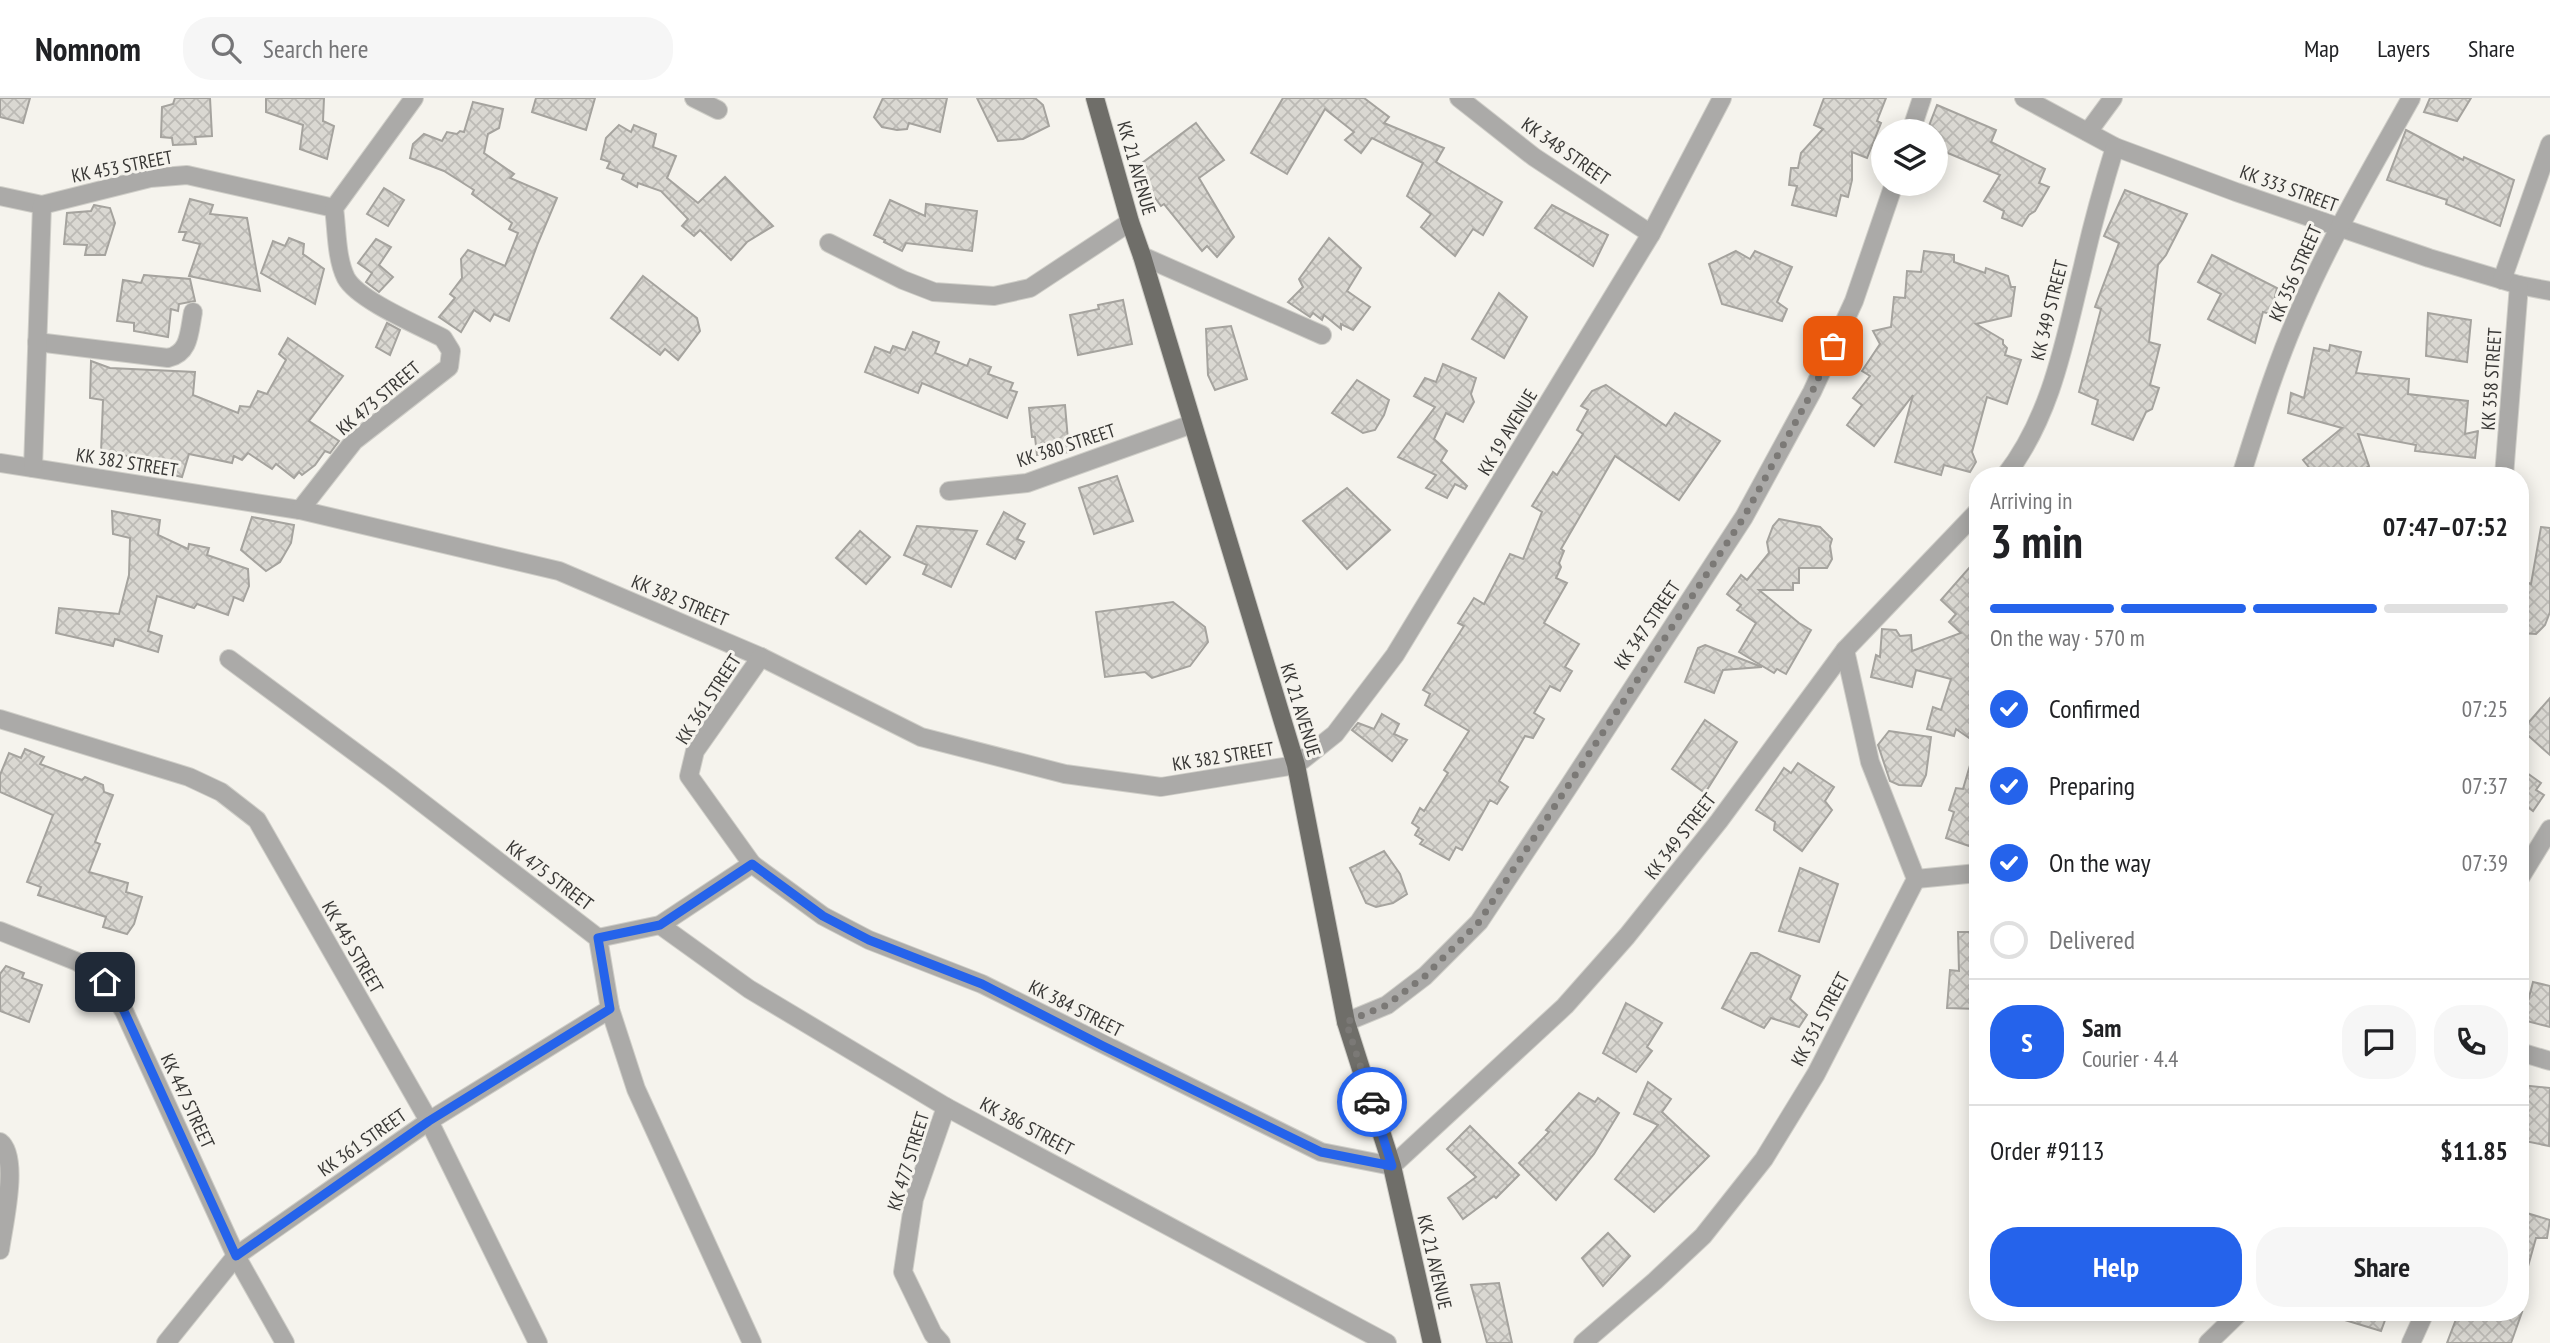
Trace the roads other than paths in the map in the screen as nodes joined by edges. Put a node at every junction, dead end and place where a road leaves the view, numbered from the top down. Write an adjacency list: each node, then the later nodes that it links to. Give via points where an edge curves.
1 (414, 98): 18 (street)
2 (694, 98): 10 (street)
3 (1095, 98): 19 (main road, KK 21 AVENUE)
4 (1459, 98): 21 (street, KK 348 STREET, via 1534,157)
5 (1722, 98): 21 (street, KK 19 AVENUE)
6 (1922, 98): 11 (street)
7 (2024, 98): 12 (street, KK 333 STREET)
8 (2113, 98): 12 (street)
9 (2411, 98): 20 (street, KK 356 STREET)
10 (718, 110)
11 (1915, 119)
12 (2088, 132): 14 (street, KK 333 STREET)
13 (2550, 144): 24 (street, KK 358 STREET)
14 (2115, 146): 20 (street, KK 333 STREET); 31 (street, KK 349 STREET, via 2064,346 2035,429)
15 (0, 196): 17 (street, KK 453 STREET)
16 (1890, 196): 52 (street, KK 347 STREET, via 1854,301 1812,392 1744,517 1567,789 1479,922 1425,976 1387,1005)
17 (42, 205): 18 (street, KK 453 STREET, via 150,178 187,175); 28 (street)
18 (334, 208): 36 (street, KK 473 STREET, via 345,277 357,293 443,338 451,351 449,367 354,441)
19 (1130, 222): 22 (street, via 1030,288 994,296 934,292); 23 (main road, KK 21 AVENUE)
20 (2339, 228): 24 (street, KK 333 STREET); 32 (street, KK 356 STREET, via 2301,307)
21 (1651, 234): 42 (street, KK 19 AVENUE, via 1395,655 1335,734)
22 (829, 243)
23 (1142, 256): 27 (street); 29 (main road, KK 21 AVENUE)
24 (2511, 283): 25 (street, KK 333 STREET); 33 (street, KK 358 STREET)
25 (2550, 291)
26 (193, 312): 28 (street, via 185,348 168,358)
27 (1322, 335)
28 (37, 342): 34 (street)
29 (1192, 424): 35 (street, KK 380 STREET, via 1027,483); 42 (main road, KK 21 AVENUE)
30 (0, 463): 34 (street, KK 382 STREET)
31 (2012, 467)
32 (2244, 467)
33 (2504, 467)
34 (33, 468): 36 (street, KK 382 STREET)
35 (949, 491)
36 (300, 510): 39 (street, KK 382 STREET, via 559,571)
37 (1969, 521): 38 (street, KK 349 STREET)
38 (1845, 650): 47 (street, via 1870,762); 58 (street, KK 349 STREET, via 1719,821 1618,946 1565,1006)
39 (761, 657): 42 (street, KK 382 STREET, via 921,737 1065,774 1161,787); 45 (street, KK 361 STREET, via 695,751 689,776)
40 (229, 659): 50 (street, KK 475 STREET)
41 (0, 719): 56 (street, KK 445 STREET, via 189,777 221,792 257,820)
42 (1296, 765): 52 (main road, KK 21 AVENUE)
43 (2550, 829): 44 (street)
44 (2529, 863)
45 (752, 864): 48 (street); 58 (street, KK 384 STREET, via 823,916 869,940 982,984 1321,1152)
46 (1969, 874): 47 (street)
47 (1916, 879): 70 (street, KK 351 STREET, via 1816,1074 1764,1159 1703,1236)
48 (660, 925): 50 (street); 55 (street, KK 386 STREET, via 749,989)
49 (0, 931): 60 (street, KK 447 STREET, via 78,962 105,982 124,1011)
50 (598, 938): 51 (street, KK 475 STREET)
51 (610, 1009): 56 (street, KK 361 STREET); 66 (street, KK 475 STREET, via 636,1089)
52 (1346, 1022): 58 (main road, KK 21 AVENUE)
53 (2529, 1055): 54 (street)
54 (2550, 1061)
55 (946, 1107): 67 (street, KK 477 STREET, via 914,1199 903,1272 933,1334); 68 (street, KK 386 STREET)
56 (429, 1121): 60 (street, KK 361 STREET); 65 (street, KK 445 STREET)
57 (0, 1142): 59 (street, via 11,1164)
58 (1392, 1166): 69 (main road, KK 21 AVENUE)
59 (0, 1250)
60 (236, 1256): 63 (street, KK 361 STREET); 64 (street, KK 447 STREET)
61 (2231, 1321): 71 (street)
62 (2421, 1321): 72 (street)
63 (166, 1343)
64 (285, 1343)
65 (538, 1343)
66 (752, 1343)
67 (942, 1343)
68 (1387, 1343)
69 (1432, 1343)
70 (1583, 1343)
71 (2208, 1343)
72 (2411, 1343)

